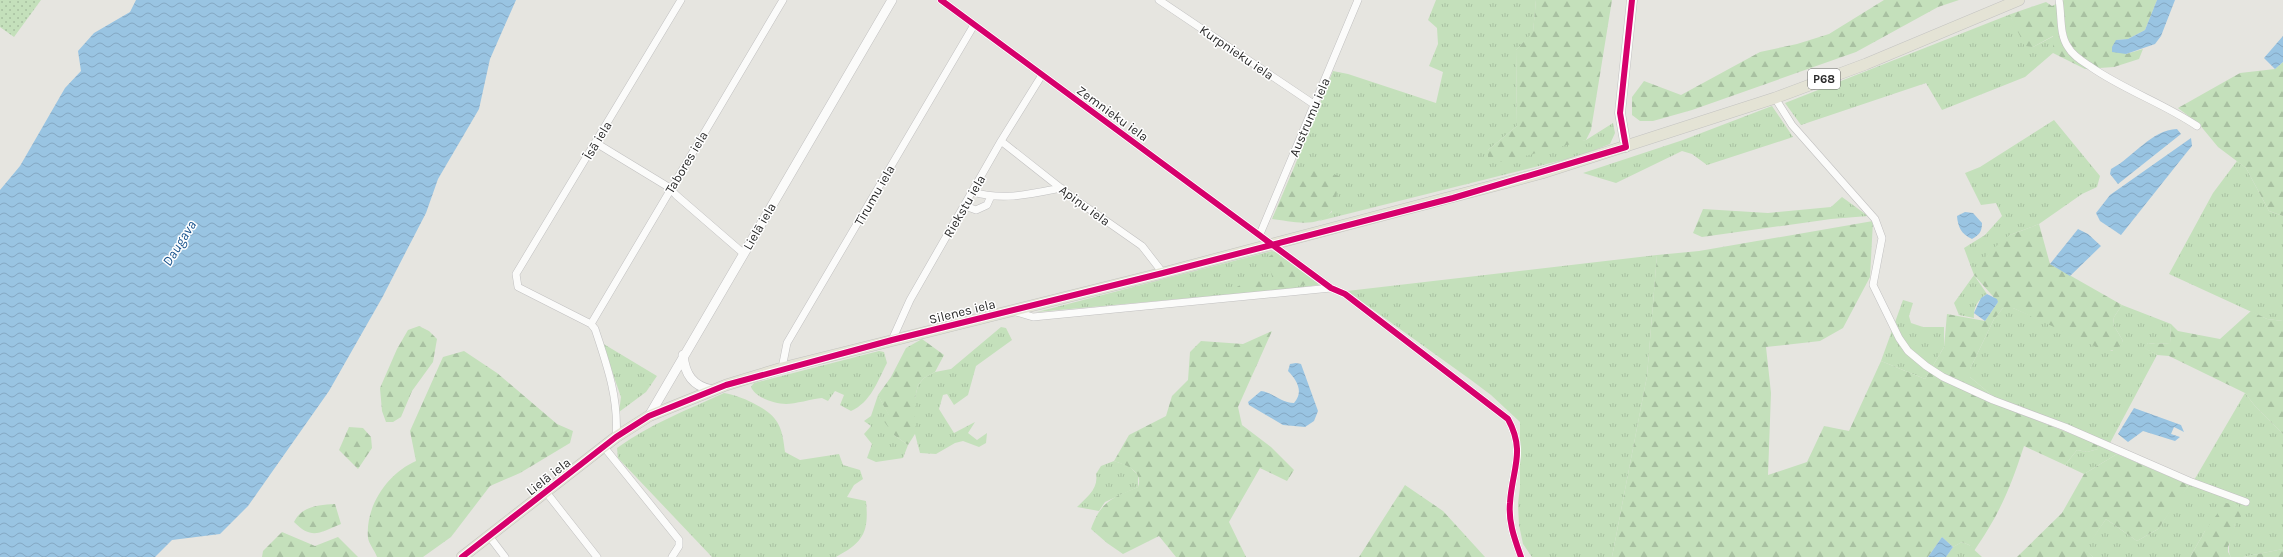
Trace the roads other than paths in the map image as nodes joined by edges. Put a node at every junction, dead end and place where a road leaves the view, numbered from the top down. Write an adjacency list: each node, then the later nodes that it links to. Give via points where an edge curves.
1 (681, 0): 16 (street, Īsā iela)
2 (783, 0): 18 (street, Tabores iela)
3 (941, 0): 10 (street, Zemnieku iela)
4 (1159, 0): 13 (street, Kurpnieku iela)
5 (1358, 0): 13 (street, Austrumu iela)
6 (1632, 0): 17 (main road, via 1620,113)
7 (2018, 0): 12 (main road, P68, via 1873,61)
8 (2059, 0): 14 (street, via 2062,35 2074,55 2108,79 2182,115)
9 (888, 1): 25 (street, Lielā iela)
10 (974, 25): 11 (street, Zemnieku iela); 32 (street, Tīrumu iela, via 787,343)
11 (1042, 75): 15 (street, Riekstu iela); 23 (street, Zemnieku iela)
12 (1775, 98): 17 (main road, P68); 38 (street, via 1792,125 1880,227 1881,250 1873,286 1899,338 1917,360 1943,377 1993,400 2065,426 2182,478)
13 (1315, 105): 23 (street, Austrumu iela)
14 (2197, 126)
15 (1001, 141): 19 (street, Apiņu iela); 20 (street, Riekstu iela)
16 (596, 142): 18 (street); 29 (street, Īsā iela, via 516,274 518,287)
17 (1626, 147): 24 (main road, Silenes iela / P68, via 1453,198)
18 (670, 188): 25 (street); 29 (street, Tabores iela)
19 (1061, 188): 21 (street, via 1024,196); 26 (street, Apiņu iela, via 1142,246)
20 (972, 192): 21 (street); 22 (street, Riekstu iela)
21 (991, 196): 22 (street, via 987,204 976,210)
22 (965, 206): 30 (street, Riekstu iela, via 910,300)
23 (1260, 234): 24 (street, Zemnieku iela)
24 (1271, 244): 26 (main road, Silenes iela / P68); 27 (street, Zemnieku iela)
25 (743, 254): 31 (street, Lielā iela)
26 (1163, 273): 28 (main road, Silenes iela / P68)
27 (1331, 288): 28 (street, via 1033,317); 44 (street, Zemnieku iela, via 1345,294 1508,419 1516,433 1518,448 1510,504 1512,529)
28 (1010, 310): 30 (main road, Silenes iela / P68)
29 (591, 324): 35 (street, via 610,372 617,421)
30 (892, 340): 32 (main road, Silenes iela / P68)
31 (683, 355): 33 (street, via 684,368 690,379 702,388); 34 (street, Lielā iela)
32 (782, 368): 33 (main road, Silenes iela / P68)
33 (712, 390): 34 (main road, Silenes iela / P68)
34 (649, 416): 35 (main road, Lielā iela / P68)
35 (616, 437): 36 (main road, Lielā iela / P68)
36 (604, 446): 37 (main road, Lielā iela / P68); 43 (street, via 679,540 679,546)
37 (546, 492): 39 (main road, Lielā iela / P68); 42 (street)
38 (2246, 502)
39 (489, 536): 40 (main road, Lielā iela / P68); 41 (street)
40 (462, 557)
41 (505, 557)
42 (597, 557)
43 (672, 557)
44 (1521, 557)

